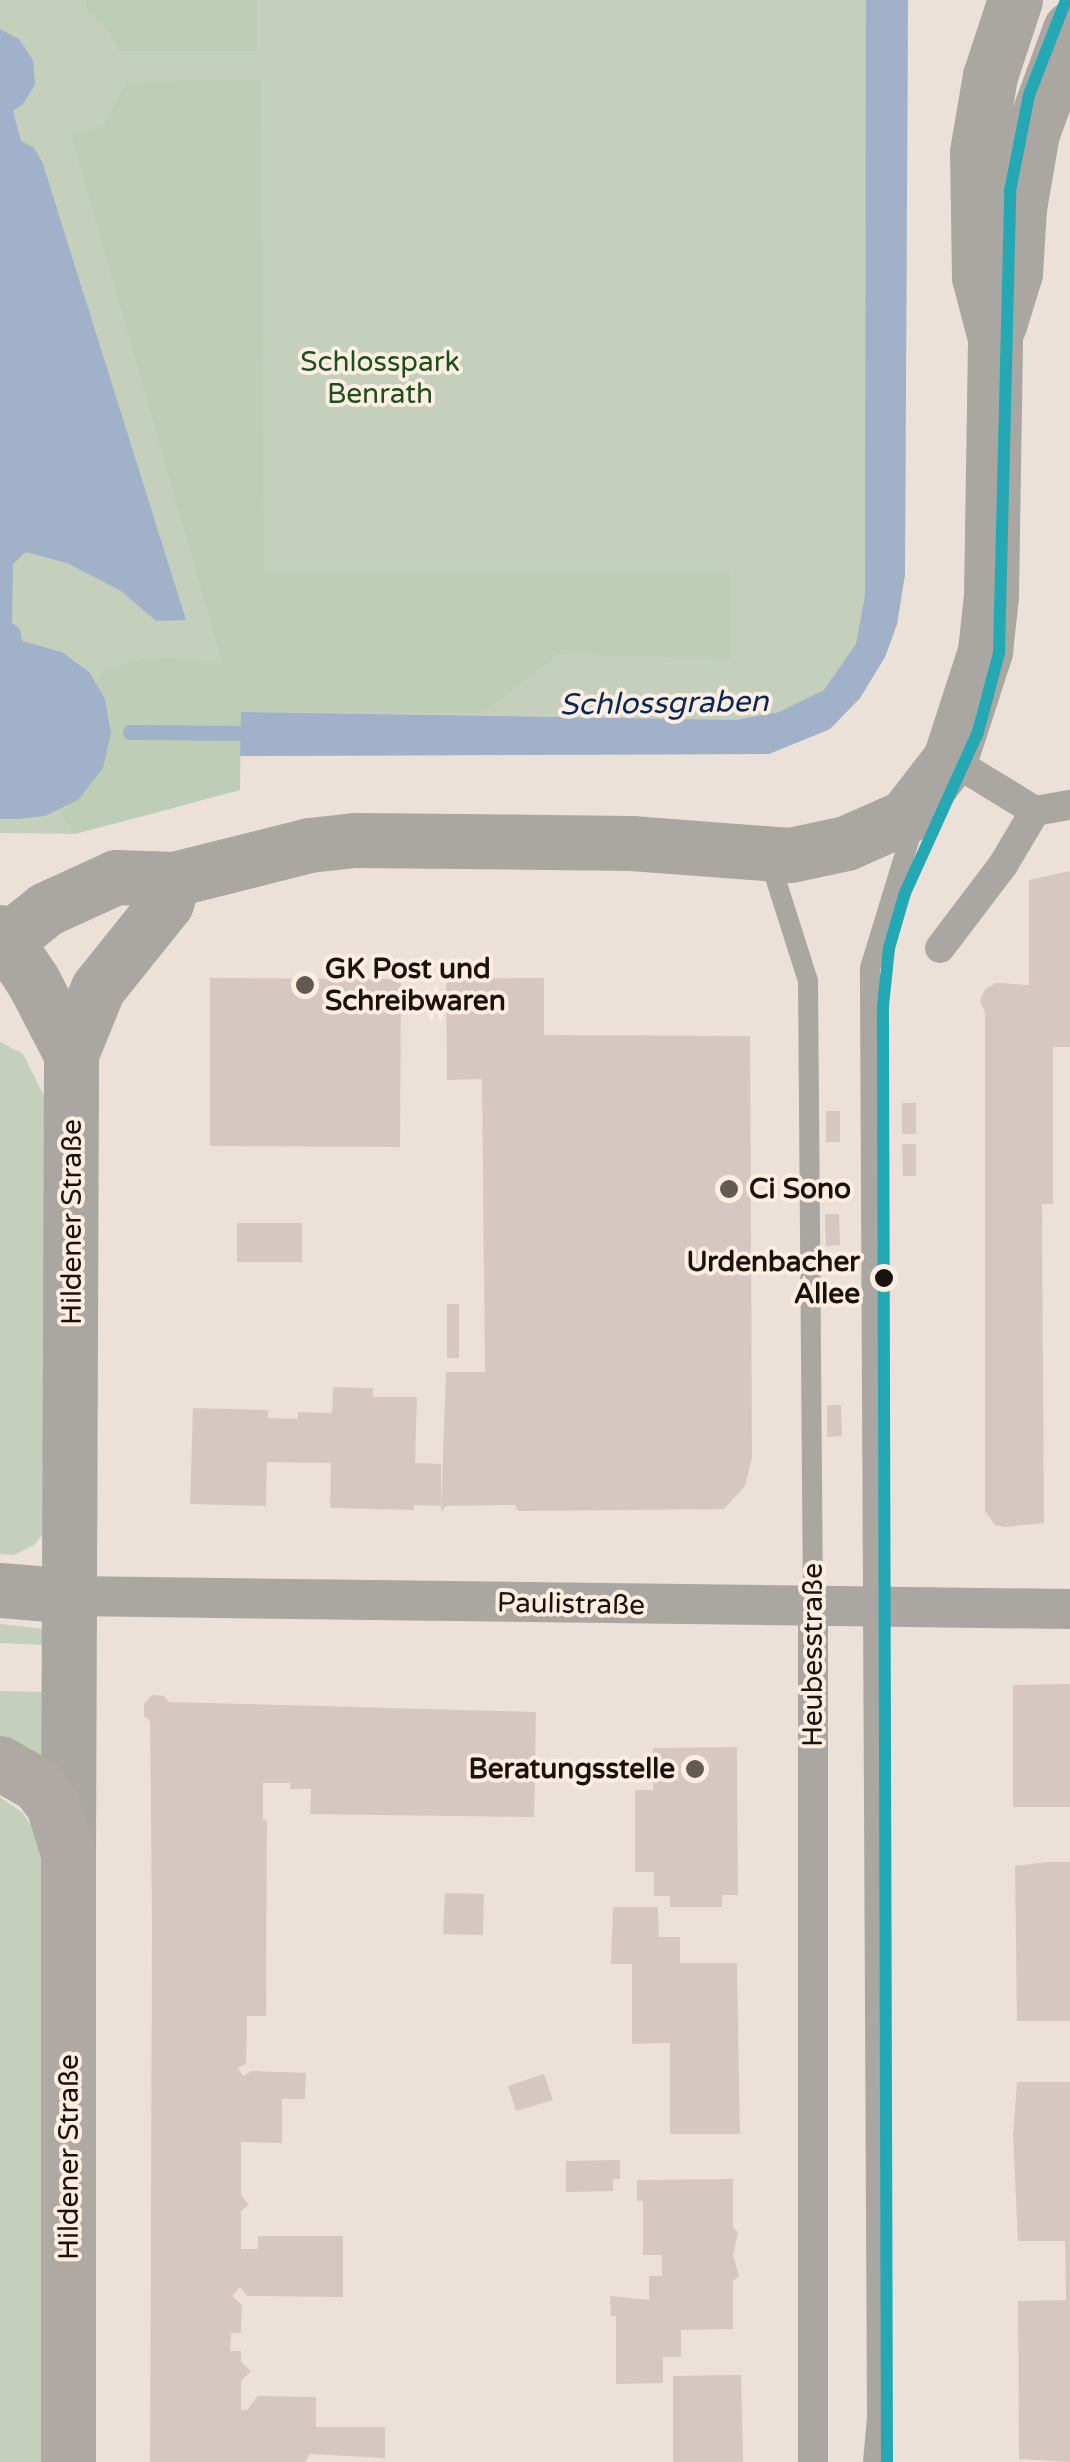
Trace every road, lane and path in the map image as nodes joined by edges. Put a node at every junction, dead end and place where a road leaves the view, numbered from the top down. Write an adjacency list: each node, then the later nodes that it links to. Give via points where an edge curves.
1 (1015, 0): 3 (main road, via 990,76 977,152 978,277)
2 (1070, 29): 3 (main road, via 1032,133 1015,274)
3 (995, 338): 4 (main road, via 991,596 974,696)
4 (937, 777): 6 (street); 7 (main road, via 904,817 866,836); 15 (lane, via 892,887 870,968)
5 (1070, 805): 6 (street)
6 (1035, 811): 10 (street)
7 (768, 854): 8 (main road, via 631,844 355,840 272,852); 14 (lane, Heubesstraße, via 808,981)
8 (174, 879): 9 (main road, via 143,874 100,882); 11 (main road, Hildener Straße, via 166,903 98,988)
9 (2, 939): 11 (main road)
10 (940, 948)
11 (71, 1054): 13 (main road, Hildener Straße)
12 (0, 1590): 13 (main road)
13 (72, 1596): 14 (street, Paulistraße); 18 (main road, Hildener Straße)
14 (812, 1607): 15 (street, Paulistraße); 20 (street, Heubesstraße)
15 (873, 1607): 16 (street, Paulistraße); 21 (lane)
16 (1070, 1609)
17 (0, 1763): 18 (main road, Hildener Straße, via 46,1795)
18 (68, 1853): 19 (main road, Hildener Straße)
19 (68, 2462)
20 (813, 2462)
21 (873, 2462)

